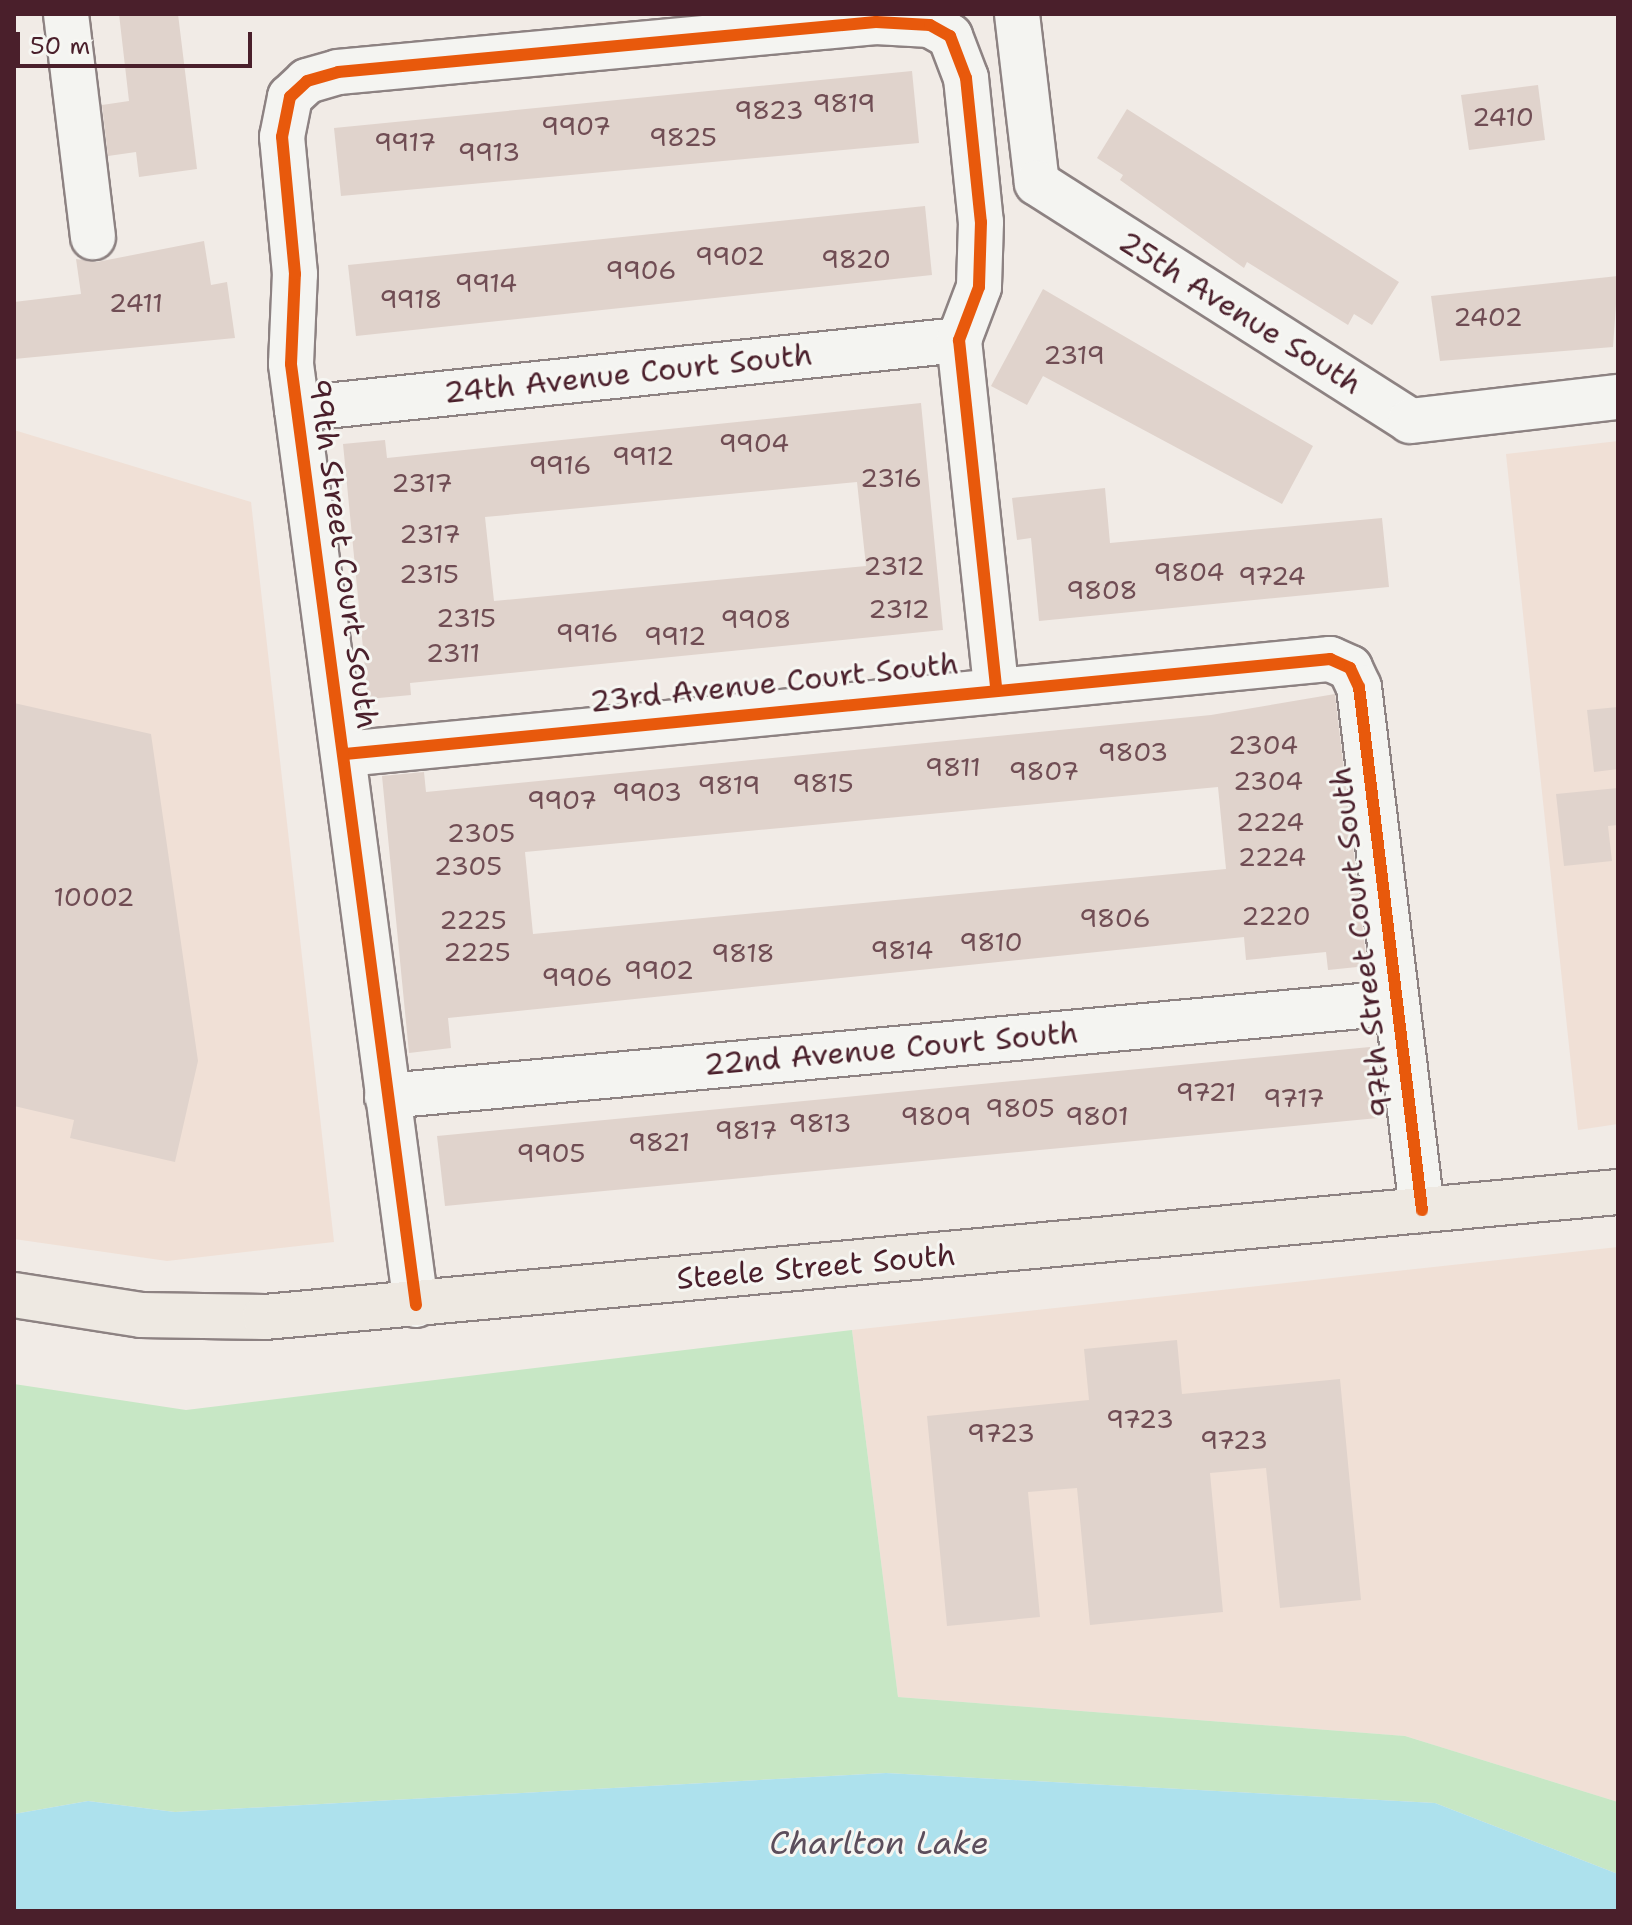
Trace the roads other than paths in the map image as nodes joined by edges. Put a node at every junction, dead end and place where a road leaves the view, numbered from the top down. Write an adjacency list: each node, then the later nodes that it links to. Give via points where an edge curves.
1 (66, 14): 3 (street)
2 (1017, 14): 5 (street, 25th Avenue South, via 1037,183 1370,396 1410,421)
3 (93, 237)
4 (959, 340): 6 (street, 24th Avenue Court South); 6 (street, 99th Street Court South, via 979,287 981,222 960,52 942,29 876,22 338,72 307,81 290,97 282,137 295,274 288,323); 8 (street)
5 (1618, 397)
6 (297, 409): 9 (street, 99th Street Court South)
7 (1350, 668): 8 (street, 23rd Avenue Court South, via 1317,657); 10 (street, 97th Street Court South, via 1359,687)
8 (996, 686): 9 (street, 23rd Avenue Court South)
9 (345, 754): 11 (street, 99th Street Court South)
10 (1394, 1003): 11 (street, 22nd Avenue Court South); 13 (street, 97th Street Court South)
11 (387, 1096): 15 (street, 99th Street Court South)
12 (1618, 1192): 13 (main road, Steele Street South)
13 (1422, 1210): 15 (main road, Steele Street South)
14 (14, 1295): 15 (main road, Steele Street South, via 206,1319)
15 (416, 1305)

